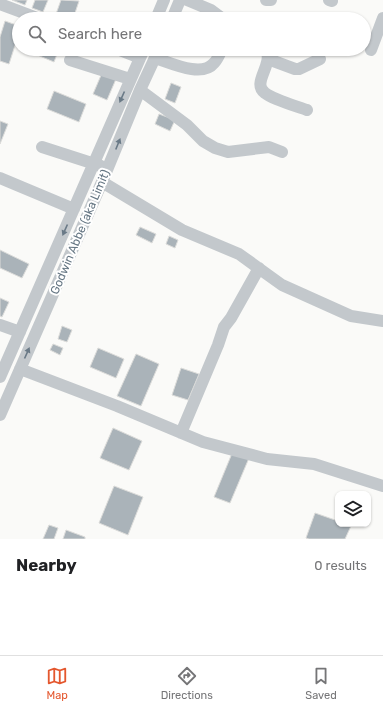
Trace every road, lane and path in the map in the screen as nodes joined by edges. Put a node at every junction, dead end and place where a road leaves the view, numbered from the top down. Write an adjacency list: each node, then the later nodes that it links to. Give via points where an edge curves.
1 (164, 0): 8 (street)
2 (180, 0): 9 (street)
3 (187, 0): 10 (street)
4 (266, 0): 5 (street)
5 (271, 0)
6 (0, 4): 7 (street)
7 (21, 12)
8 (159, 12)
9 (175, 12)
10 (214, 12)
11 (383, 20): 12 (street)
12 (371, 50)
13 (141, 56): 21 (street, Godwin Abbe (aka Limit))
14 (156, 56): 22 (street, Godwin Abbe (aka Limit))
15 (162, 56): 16 (street, via 197,71 206,70 214,64)
16 (218, 56)
17 (267, 56): 23 (street, via 266,70 260,88)
18 (271, 56): 19 (street, via 295,69)
19 (320, 59)
20 (70, 60): 21 (street)
21 (130, 80): 26 (street, Godwin Abbe (aka Limit), one-way to 26)
22 (140, 90): 25 (street, via 215,148 228,152 269,147); 27 (street, Godwin Abbe (aka Limit), one-way to 22)
23 (307, 110)
24 (42, 147): 26 (street)
25 (282, 152)
26 (93, 163): 27 (street); 30 (street, Godwin Abbe (aka Limit))
27 (108, 169): 29 (street, Godwin Abbe (aka Limit))
28 (0, 178): 30 (street)
29 (102, 182): 31 (street, via 182,230 239,254); 35 (street, Godwin Abbe (aka Limit), one-way to 29)
30 (74, 209): 34 (street, Godwin Abbe (aka Limit), one-way to 34)
31 (259, 268): 32 (street, via 282,285 351,316); 38 (street, via 224,327)
32 (383, 321)
33 (0, 325): 34 (street)
34 (20, 332): 36 (street, Godwin Abbe (aka Limit))
35 (20, 369): 37 (street, Godwin Abbe (aka Limit)); 38 (street)
36 (0, 377)
37 (0, 415)
38 (182, 434): 39 (street, via 267,459 314,464)
39 (383, 486)

